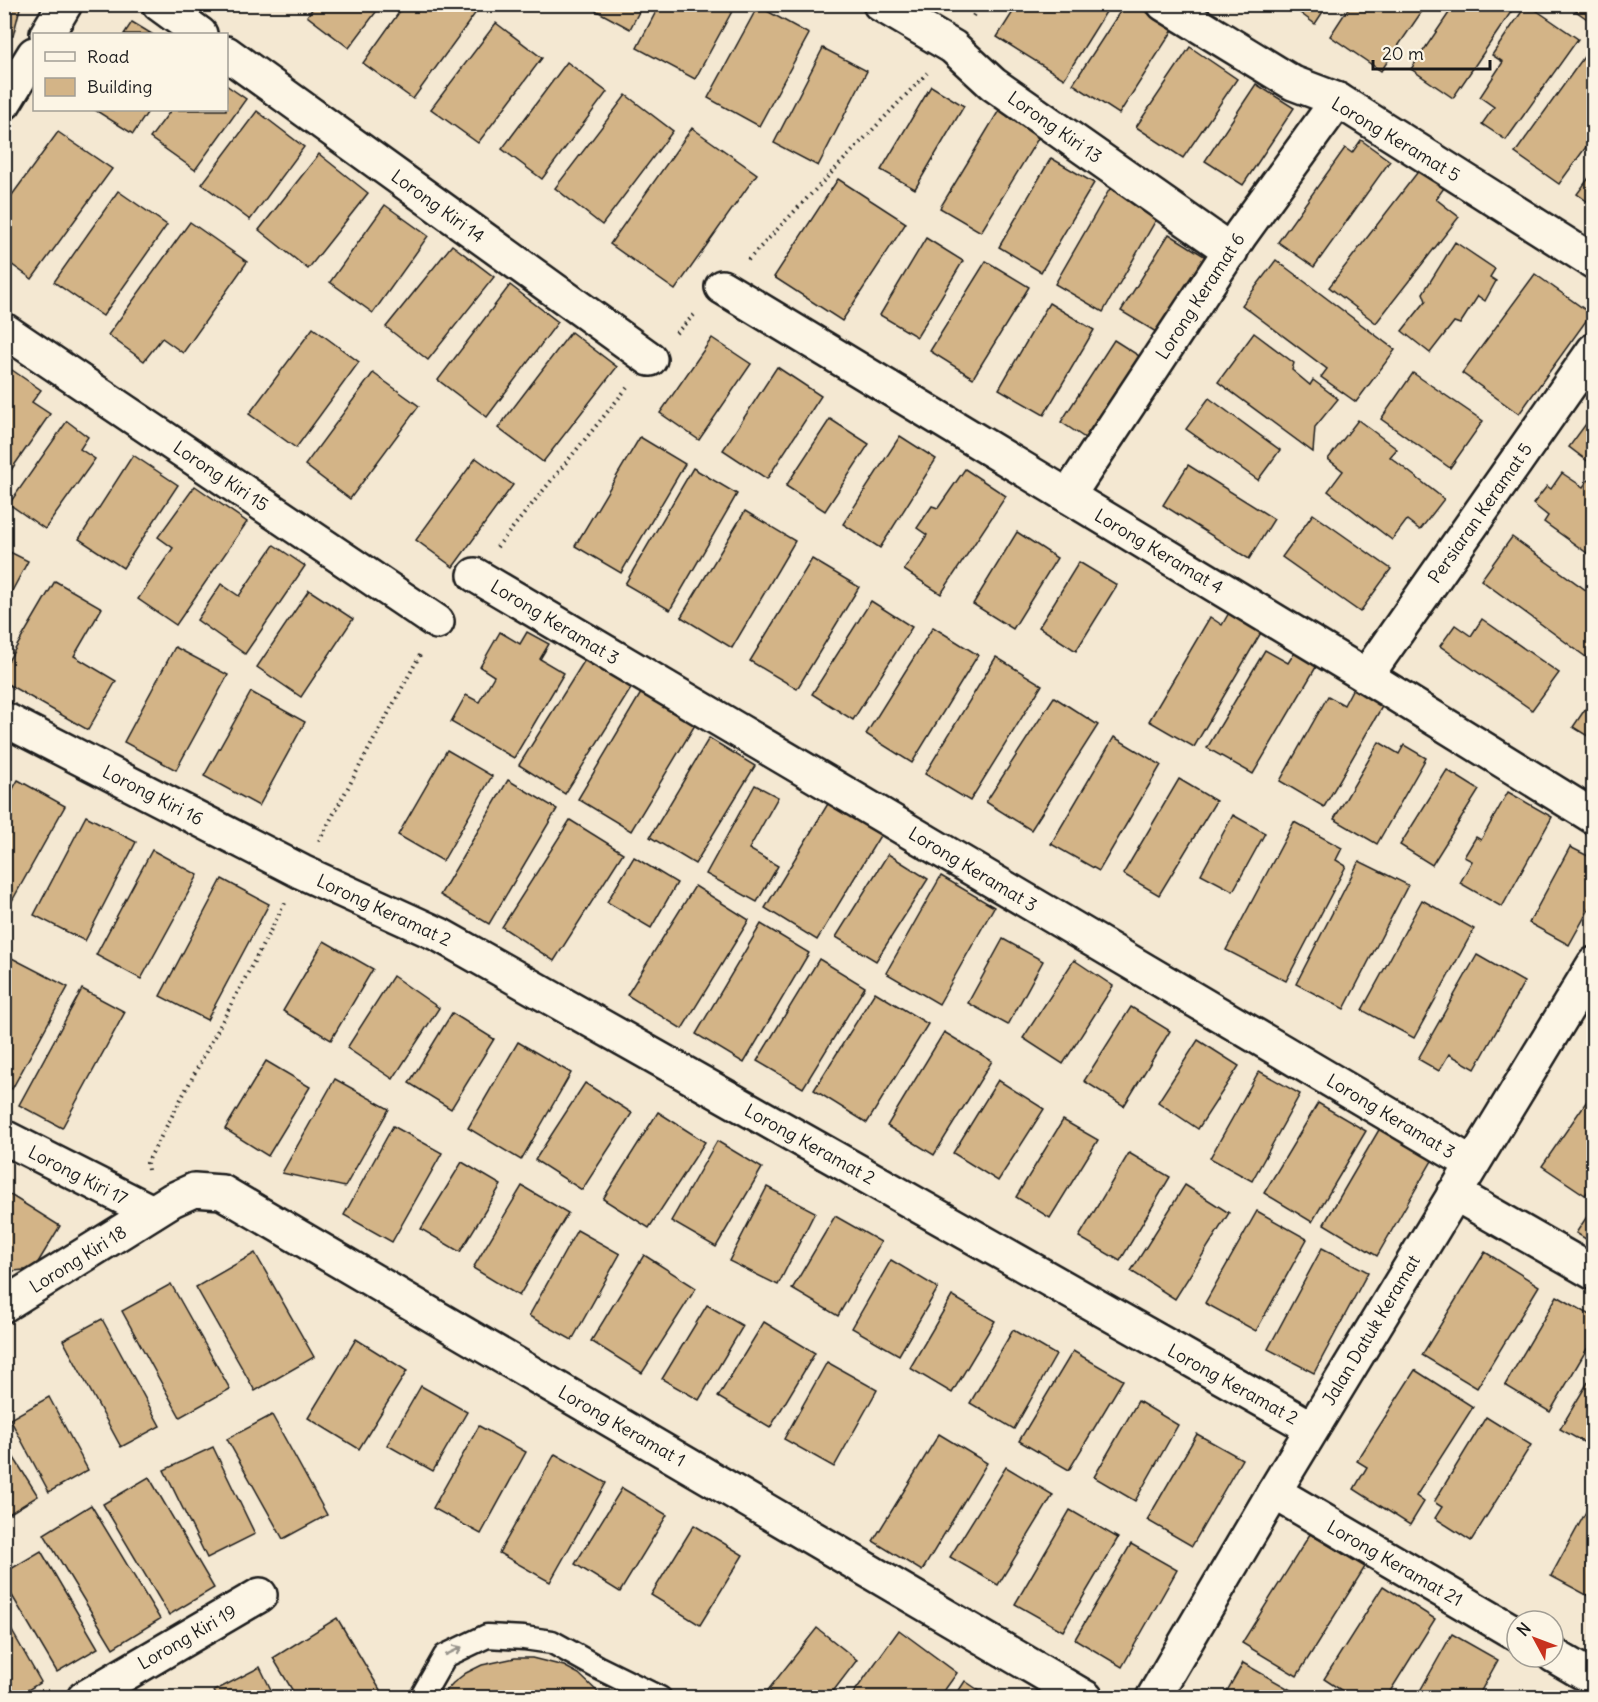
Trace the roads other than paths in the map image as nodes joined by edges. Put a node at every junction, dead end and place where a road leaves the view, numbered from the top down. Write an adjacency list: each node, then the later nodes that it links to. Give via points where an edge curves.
1 (65, 4): 5 (street)
2 (159, 4): 6 (street)
3 (880, 4): 11 (street, Lorong Kiri 13, via 953,46 993,84)
4 (1164, 4): 9 (street, Lorong Keramat 5, via 1293,83)
5 (47, 33)
6 (199, 33)
7 (228, 54): 16 (street, Lorong Kiri 14)
8 (33, 56): 10 (street)
9 (1338, 100): 11 (street, Lorong Keramat 6); 12 (street, Lorong Keramat 5)
10 (4, 104)
11 (1231, 250): 17 (street, Lorong Keramat 6)
12 (1593, 262)
13 (722, 287): 17 (street, Lorong Keramat 4)
14 (4, 330): 19 (street, Lorong Kiri 15)
15 (1593, 350): 20 (street, Persiaran Keramat 5)
16 (650, 359)
17 (1068, 496): 20 (street, Lorong Keramat 4)
18 (475, 575): 26 (street, Lorong Keramat 3)
19 (437, 622)
20 (1366, 676): 22 (street, Lorong Keramat 4)
21 (4, 719): 23 (street, Lorong Kiri 16)
22 (1593, 817)
23 (302, 872): 31 (street, Lorong Keramat 2, via 440,934)
24 (1593, 964): 26 (street, Jalan Datuk Keramat)
25 (4, 1137): 28 (street, Lorong Kiri 17)
26 (1471, 1163): 27 (street, Jalan Datuk Keramat)
27 (1454, 1193): 29 (street); 31 (street, Jalan Datuk Keramat)
28 (152, 1212): 30 (street, Lorong Kiri 18); 40 (street, Lorong Keramat 1, via 194,1190 222,1192)
29 (1593, 1273)
30 (4, 1305)
31 (1312, 1428): 32 (street, Jalan Datuk Keramat)
32 (1274, 1492): 34 (street, Lorong Keramat 21); 41 (street, Jalan Datuk Keramat)
33 (260, 1595): 37 (street, Lorong Kiri 19)
34 (1505, 1627)
35 (1565, 1662): 36 (street)
36 (1593, 1679)
37 (84, 1698)
38 (421, 1698): 39 (lane, one-way to 39, via 445,1656 487,1635 552,1642)
39 (660, 1698)
40 (1086, 1698)
41 (1153, 1698)

